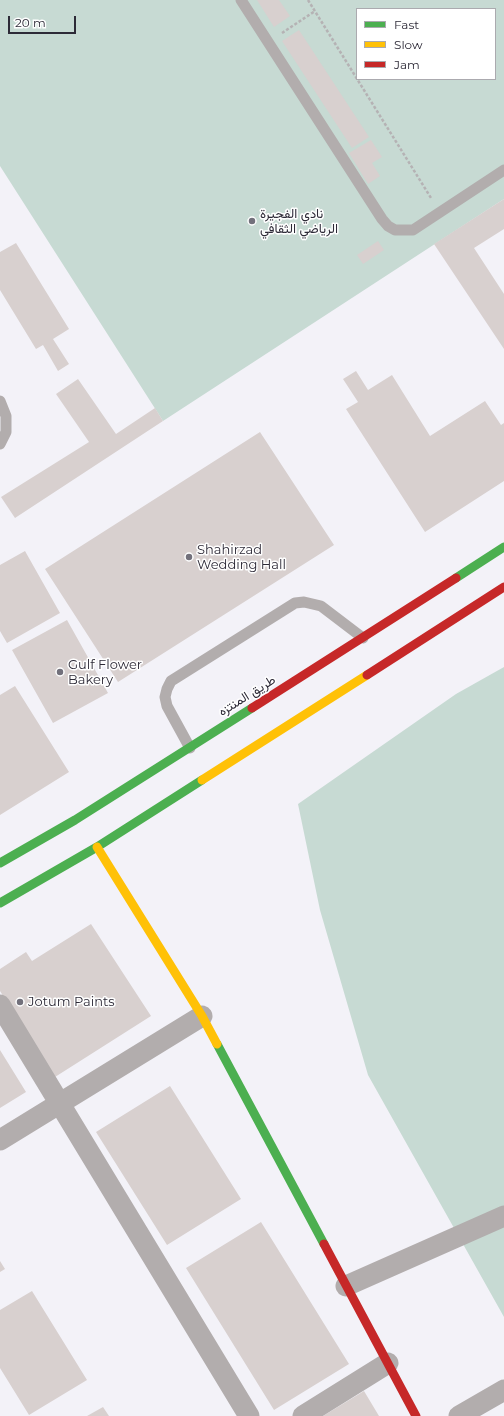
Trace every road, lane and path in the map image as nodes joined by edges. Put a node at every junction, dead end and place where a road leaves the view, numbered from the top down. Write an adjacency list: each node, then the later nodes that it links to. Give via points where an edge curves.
1 (241, 0): 4 (lane)
2 (308, 0): 3 (path)
3 (315, 11): 4 (path); 5 (path)
4 (268, 42): 8 (lane, via 388,226 400,230 413,230)
5 (356, 77)
6 (358, 80): 8 (path)
7 (504, 170): 8 (lane)
8 (440, 212)
9 (0, 400): 10 (lane, via 6,416 6,432)
10 (0, 444)
11 (504, 546): 13 (street, طريق المنتزه)
12 (504, 587): 15 (street)
13 (363, 638): 14 (street, طريق المنتزه); 14 (lane, via 321,606 296,603 171,681 165,697 167,706)
14 (190, 748): 16 (street, طريق المنتزه, via 75,820)
15 (96, 846): 17 (street); 19 (street)
16 (0, 863)
17 (0, 903)
18 (0, 1006): 20 (street)
19 (202, 1016): 20 (street); 23 (street)
20 (59, 1104): 21 (street); 26 (street)
21 (0, 1140)
22 (504, 1216): 23 (street)
23 (346, 1286): 24 (street)
24 (388, 1363): 27 (street); 28 (street)
25 (504, 1390): 29 (street)
26 (249, 1416)
27 (302, 1416)
28 (416, 1416)
29 (458, 1416)

